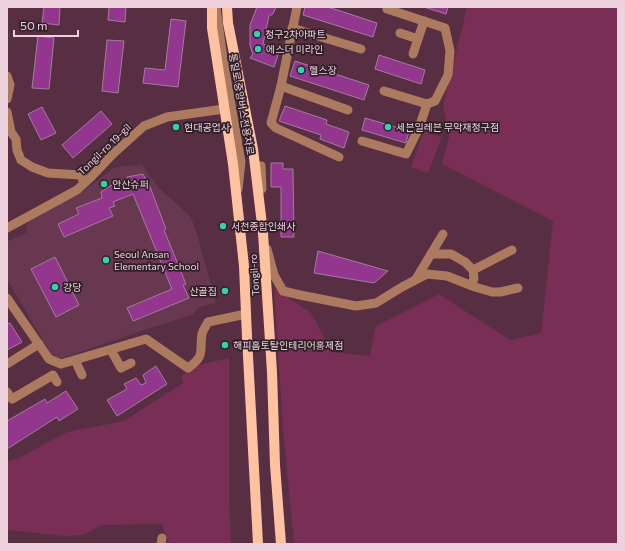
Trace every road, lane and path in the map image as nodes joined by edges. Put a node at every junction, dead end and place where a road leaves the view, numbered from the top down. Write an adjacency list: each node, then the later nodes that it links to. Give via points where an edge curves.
1 (212, 7): 17 (main road, Tongil-ro, via 212,28)
2 (216, 7): 24 (street, 통일로 중앙버스전용차로, via 241,162)
3 (226, 7): 22 (main road, Tongil-ro)
4 (297, 7): 7 (street)
5 (387, 7): 6 (street)
6 (424, 21): 9 (street); 16 (street, via 445,28 450,51 448,75 435,101)
7 (292, 28): 10 (street); 13 (street)
8 (400, 32): 9 (street)
9 (418, 39): 11 (street)
10 (361, 49)
11 (413, 54)
12 (7, 76): 15 (street, via 10,85)
13 (281, 86): 18 (street); 21 (street, via 271,123 276,128)
14 (384, 91): 16 (street)
15 (7, 99)
16 (427, 104): 20 (street, via 406,154)
17 (224, 109): 23 (street, Tongil-ro 19-gil, via 167,117 144,126); 24 (main road, Tongil-ro)
18 (348, 110)
19 (7, 112): 23 (street, via 20,160 32,168 48,173 81,175)
20 (362, 141)
21 (339, 157)
22 (254, 166): 30 (street, via 261,166 267,251 274,275 283,290 356,306 376,303); 45 (main road, Tongil-ro, via 263,234)
23 (84, 183): 25 (street, Tongil-ro 19-gil, via 77,190)
24 (237, 205): 35 (main road, Tongil-ro)
25 (7, 228)
26 (443, 234): 28 (street)
27 (512, 250): 29 (street)
28 (431, 254): 29 (street, via 451,254); 30 (street)
29 (473, 270): 31 (street, via 474,279)
30 (416, 280): 31 (street, via 427,274 447,276)
31 (471, 285): 32 (street, via 492,292)
32 (518, 288)
33 (7, 298): 34 (street)
34 (10, 308): 36 (street)
35 (246, 314): 37 (street, via 208,322 202,334 202,353 197,362 188,368 146,339); 44 (main road, Tongil-ro)
36 (39, 344): 38 (street, via 48,359 62,364); 39 (street)
37 (111, 350): 38 (street); 40 (street, via 121,368)
38 (76, 360): 41 (street)
39 (7, 364)
40 (131, 364)
41 (82, 375)
42 (57, 382): 43 (street, via 53,375 12,399)
43 (7, 392)
44 (258, 544)
45 (281, 544)

